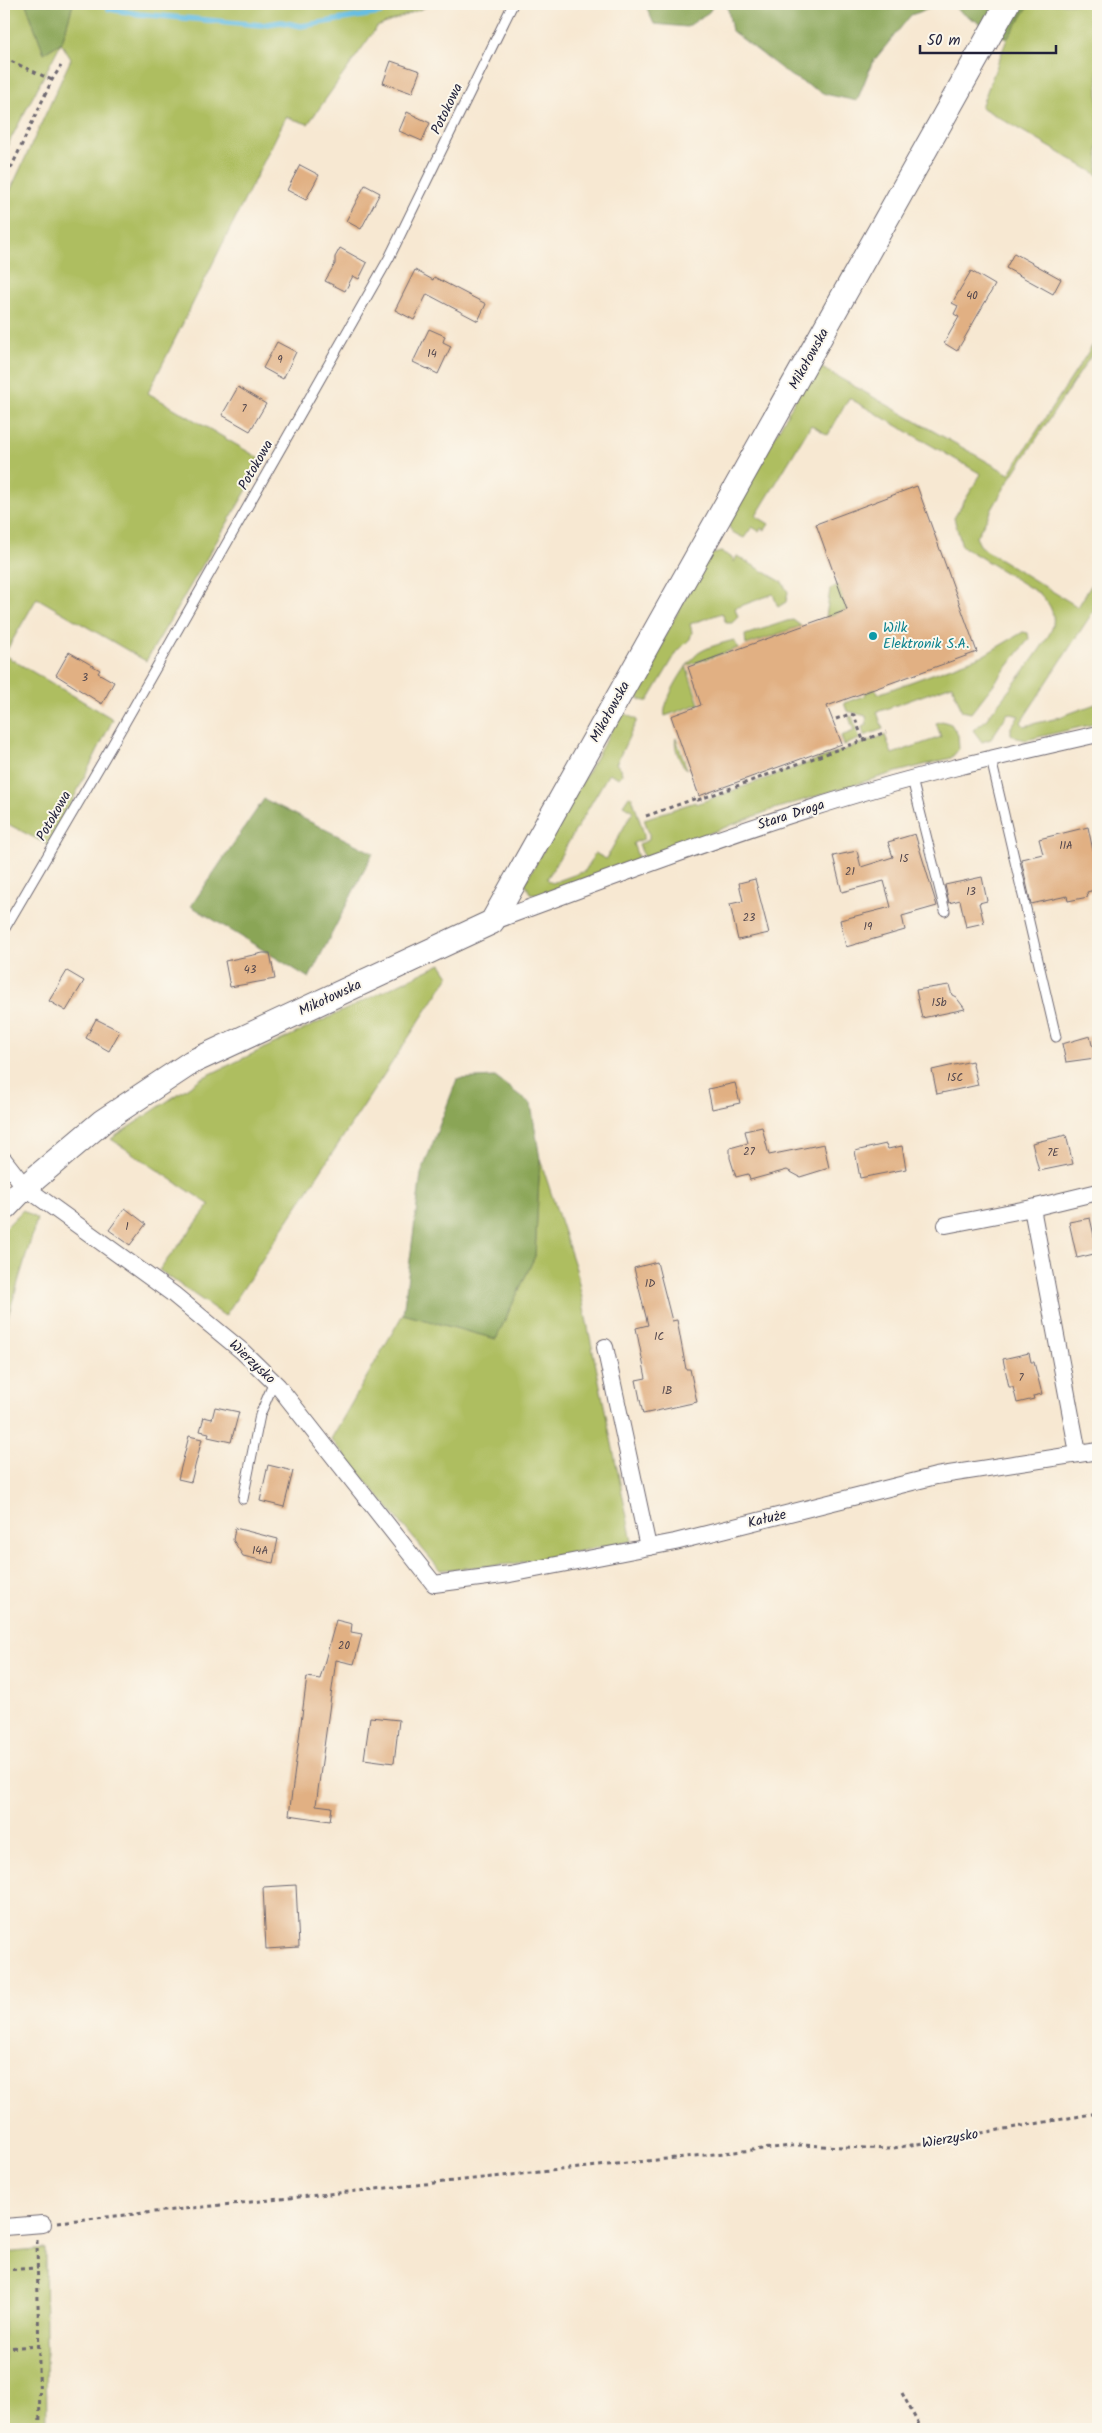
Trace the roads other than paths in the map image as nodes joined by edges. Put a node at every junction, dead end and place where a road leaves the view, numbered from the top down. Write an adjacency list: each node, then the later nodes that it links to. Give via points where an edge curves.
1 (513, 4): 8 (lane, Potokowa, via 389,258)
2 (1007, 4): 7 (street, Mikołowska)
3 (1098, 734): 4 (street, Stara Droga)
4 (992, 759): 5 (street, Stara Droga); 9 (lane)
5 (912, 780): 6 (lane); 7 (street, Stara Droga, via 713,840)
6 (945, 911)
7 (492, 922): 11 (street, Mikołowska, via 192,1062 103,1121)
8 (4, 930)
9 (1056, 1037)
10 (4, 1160): 11 (street, Wierzysko)
11 (26, 1187): 14 (street, Mikołowska); 17 (street, Wierzysko, via 173,1294 242,1351)
12 (1098, 1192): 13 (street)
13 (1032, 1208): 15 (street); 19 (street)
14 (4, 1209)
15 (946, 1224)
16 (605, 1347): 21 (street)
17 (278, 1386): 20 (lane, via 271,1389 260,1415); 22 (street, Wierzysko)
18 (1098, 1451): 19 (street, Kałuże)
19 (1078, 1453): 21 (street, Kałuże, via 936,1476)
20 (243, 1499)
21 (648, 1547): 22 (street, Kałuże, via 510,1574)
22 (434, 1584)
23 (43, 2224): 24 (street)
24 (4, 2227)

